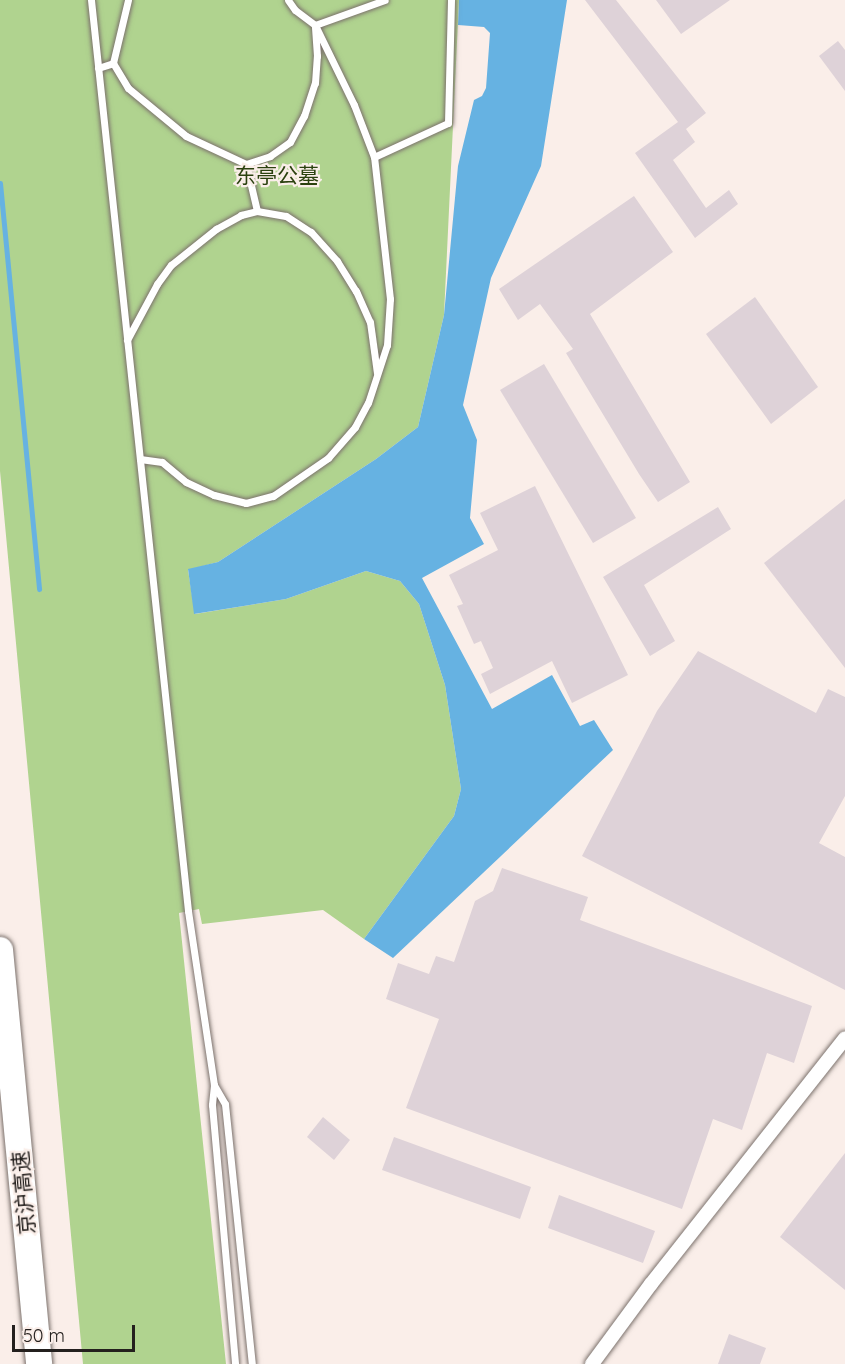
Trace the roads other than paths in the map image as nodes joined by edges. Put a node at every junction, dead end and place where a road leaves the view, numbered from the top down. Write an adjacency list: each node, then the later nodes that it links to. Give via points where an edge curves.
1 (91, 0): 8 (lane)
2 (128, 0): 7 (lane)
3 (288, 0): 6 (lane)
4 (385, 0): 6 (lane)
5 (451, 0): 9 (lane, via 448,123)
6 (315, 25): 9 (lane); 10 (lane, via 315,83 304,116 290,142 270,156)
7 (113, 63): 8 (lane); 10 (lane, via 128,88 186,136)
8 (98, 69): 12 (lane)
9 (374, 157): 13 (lane, via 390,299 387,345)
10 (246, 164): 11 (lane)
11 (257, 211): 12 (lane, via 216,228 171,265); 13 (lane, via 286,216 311,231 337,261 370,322)
12 (127, 340): 14 (lane)
13 (377, 375): 14 (lane, via 355,427 328,458 273,496 246,503 214,495 186,482 162,462)
14 (140, 459): 17 (lane, via 188,911)
15 (0, 950): 18 (highway, 京沪高速)
16 (845, 1038): 21 (street)
17 (214, 1085): 19 (lane, via 212,1105); 20 (lane, via 225,1104)
18 (39, 1364)
19 (236, 1364)
20 (252, 1364)
21 (592, 1364)

